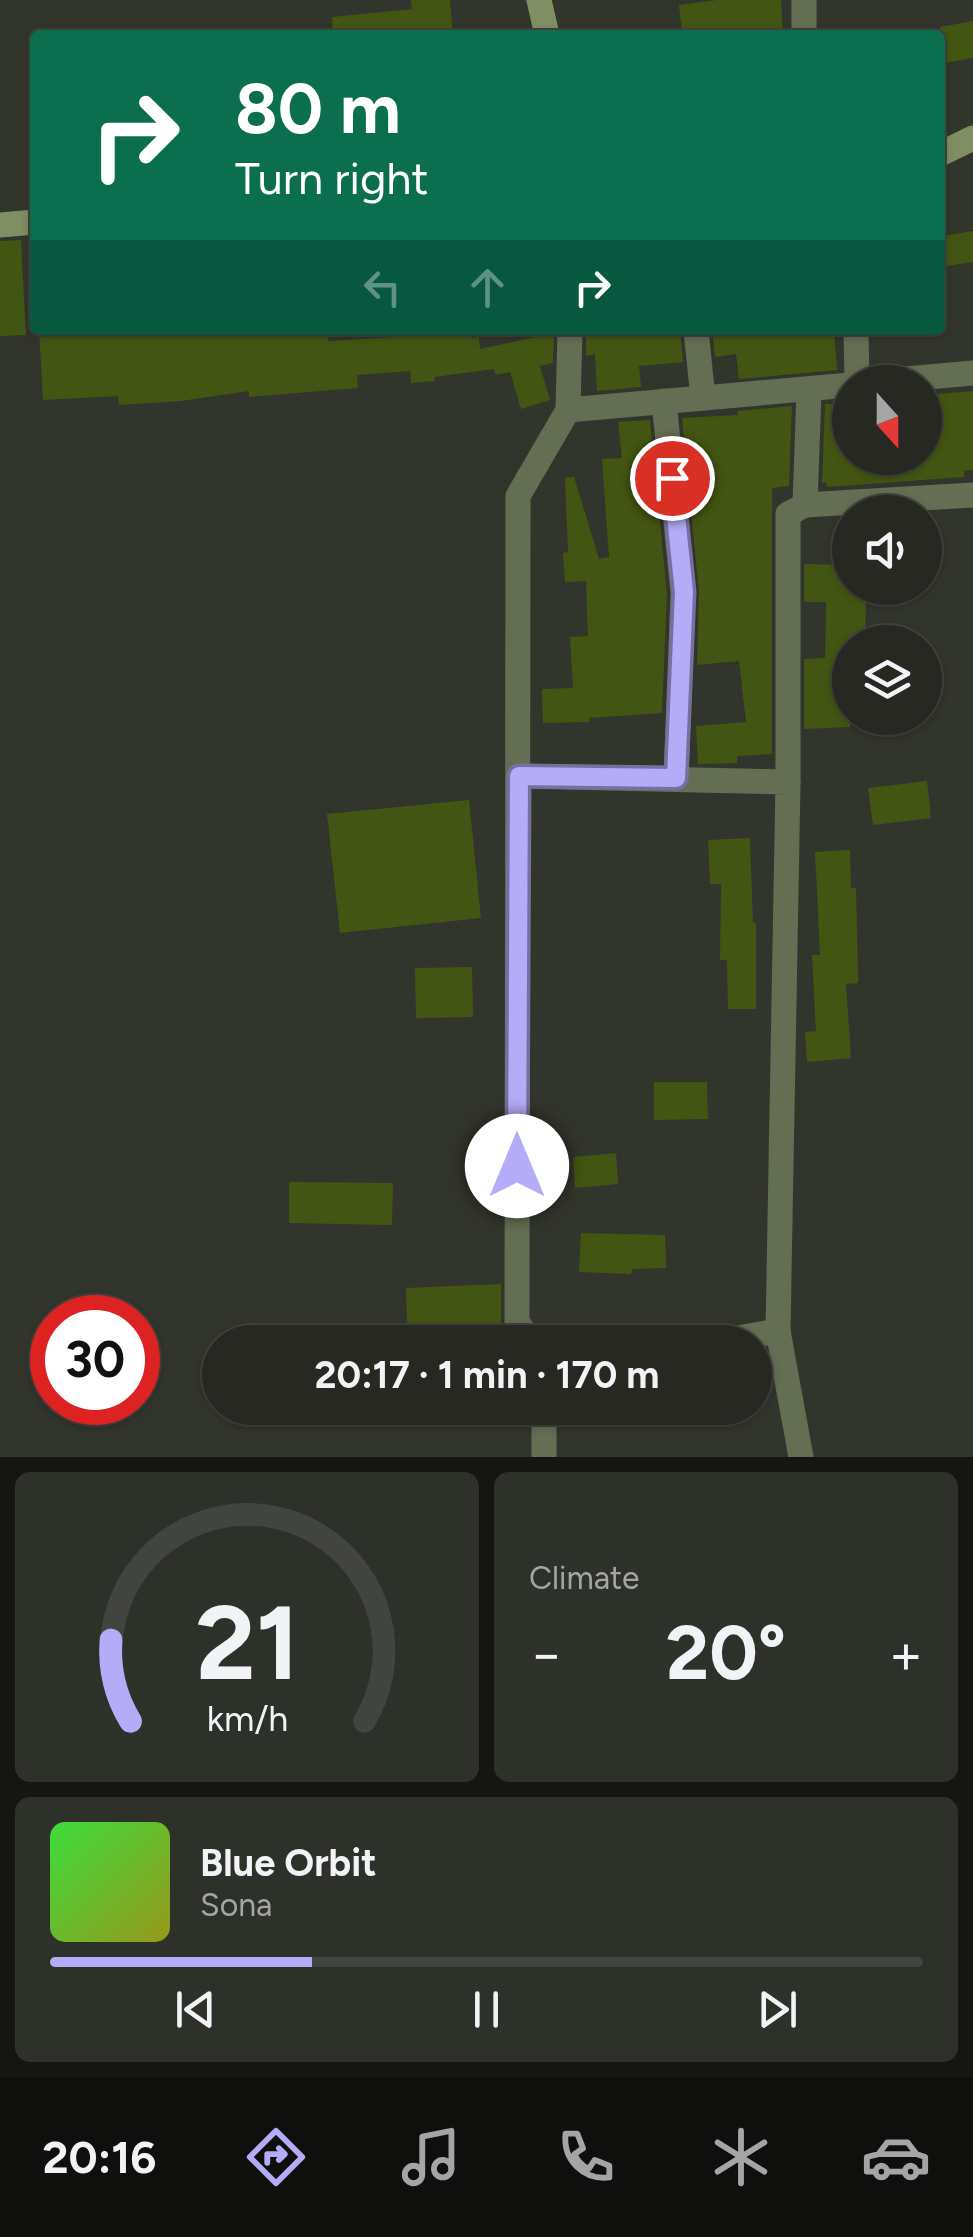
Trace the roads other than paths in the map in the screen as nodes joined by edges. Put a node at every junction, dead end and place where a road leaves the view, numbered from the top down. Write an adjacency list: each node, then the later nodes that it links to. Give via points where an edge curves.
1 (539, 0): 3 (street)
2 (804, 0): 4 (street)
3 (546, 30)
4 (804, 30)
5 (973, 138): 6 (street)
6 (945, 152)
7 (30, 222): 8 (street)
8 (0, 225)
9 (570, 335): 19 (street)
10 (697, 335): 17 (street)
11 (856, 335): 12 (street)
12 (857, 365)
13 (973, 373): 14 (street)
14 (942, 376)
15 (832, 387): 16 (street)
16 (809, 390): 17 (street); 21 (street)
17 (703, 398): 18 (street)
18 (664, 401): 19 (street); 23 (street, via 684,592)
19 (568, 410): 22 (street, via 518,496)
20 (973, 495): 21 (street)
21 (805, 506): 24 (street, via 788,514)
22 (519, 776): 23 (street); 25 (street)
23 (676, 778): 24 (street)
24 (788, 782): 26 (street)
25 (518, 1325)
26 (778, 1332): 27 (street); 30 (street)
27 (772, 1333)
28 (544, 1425): 29 (street)
29 (544, 1457)
30 (801, 1457)

